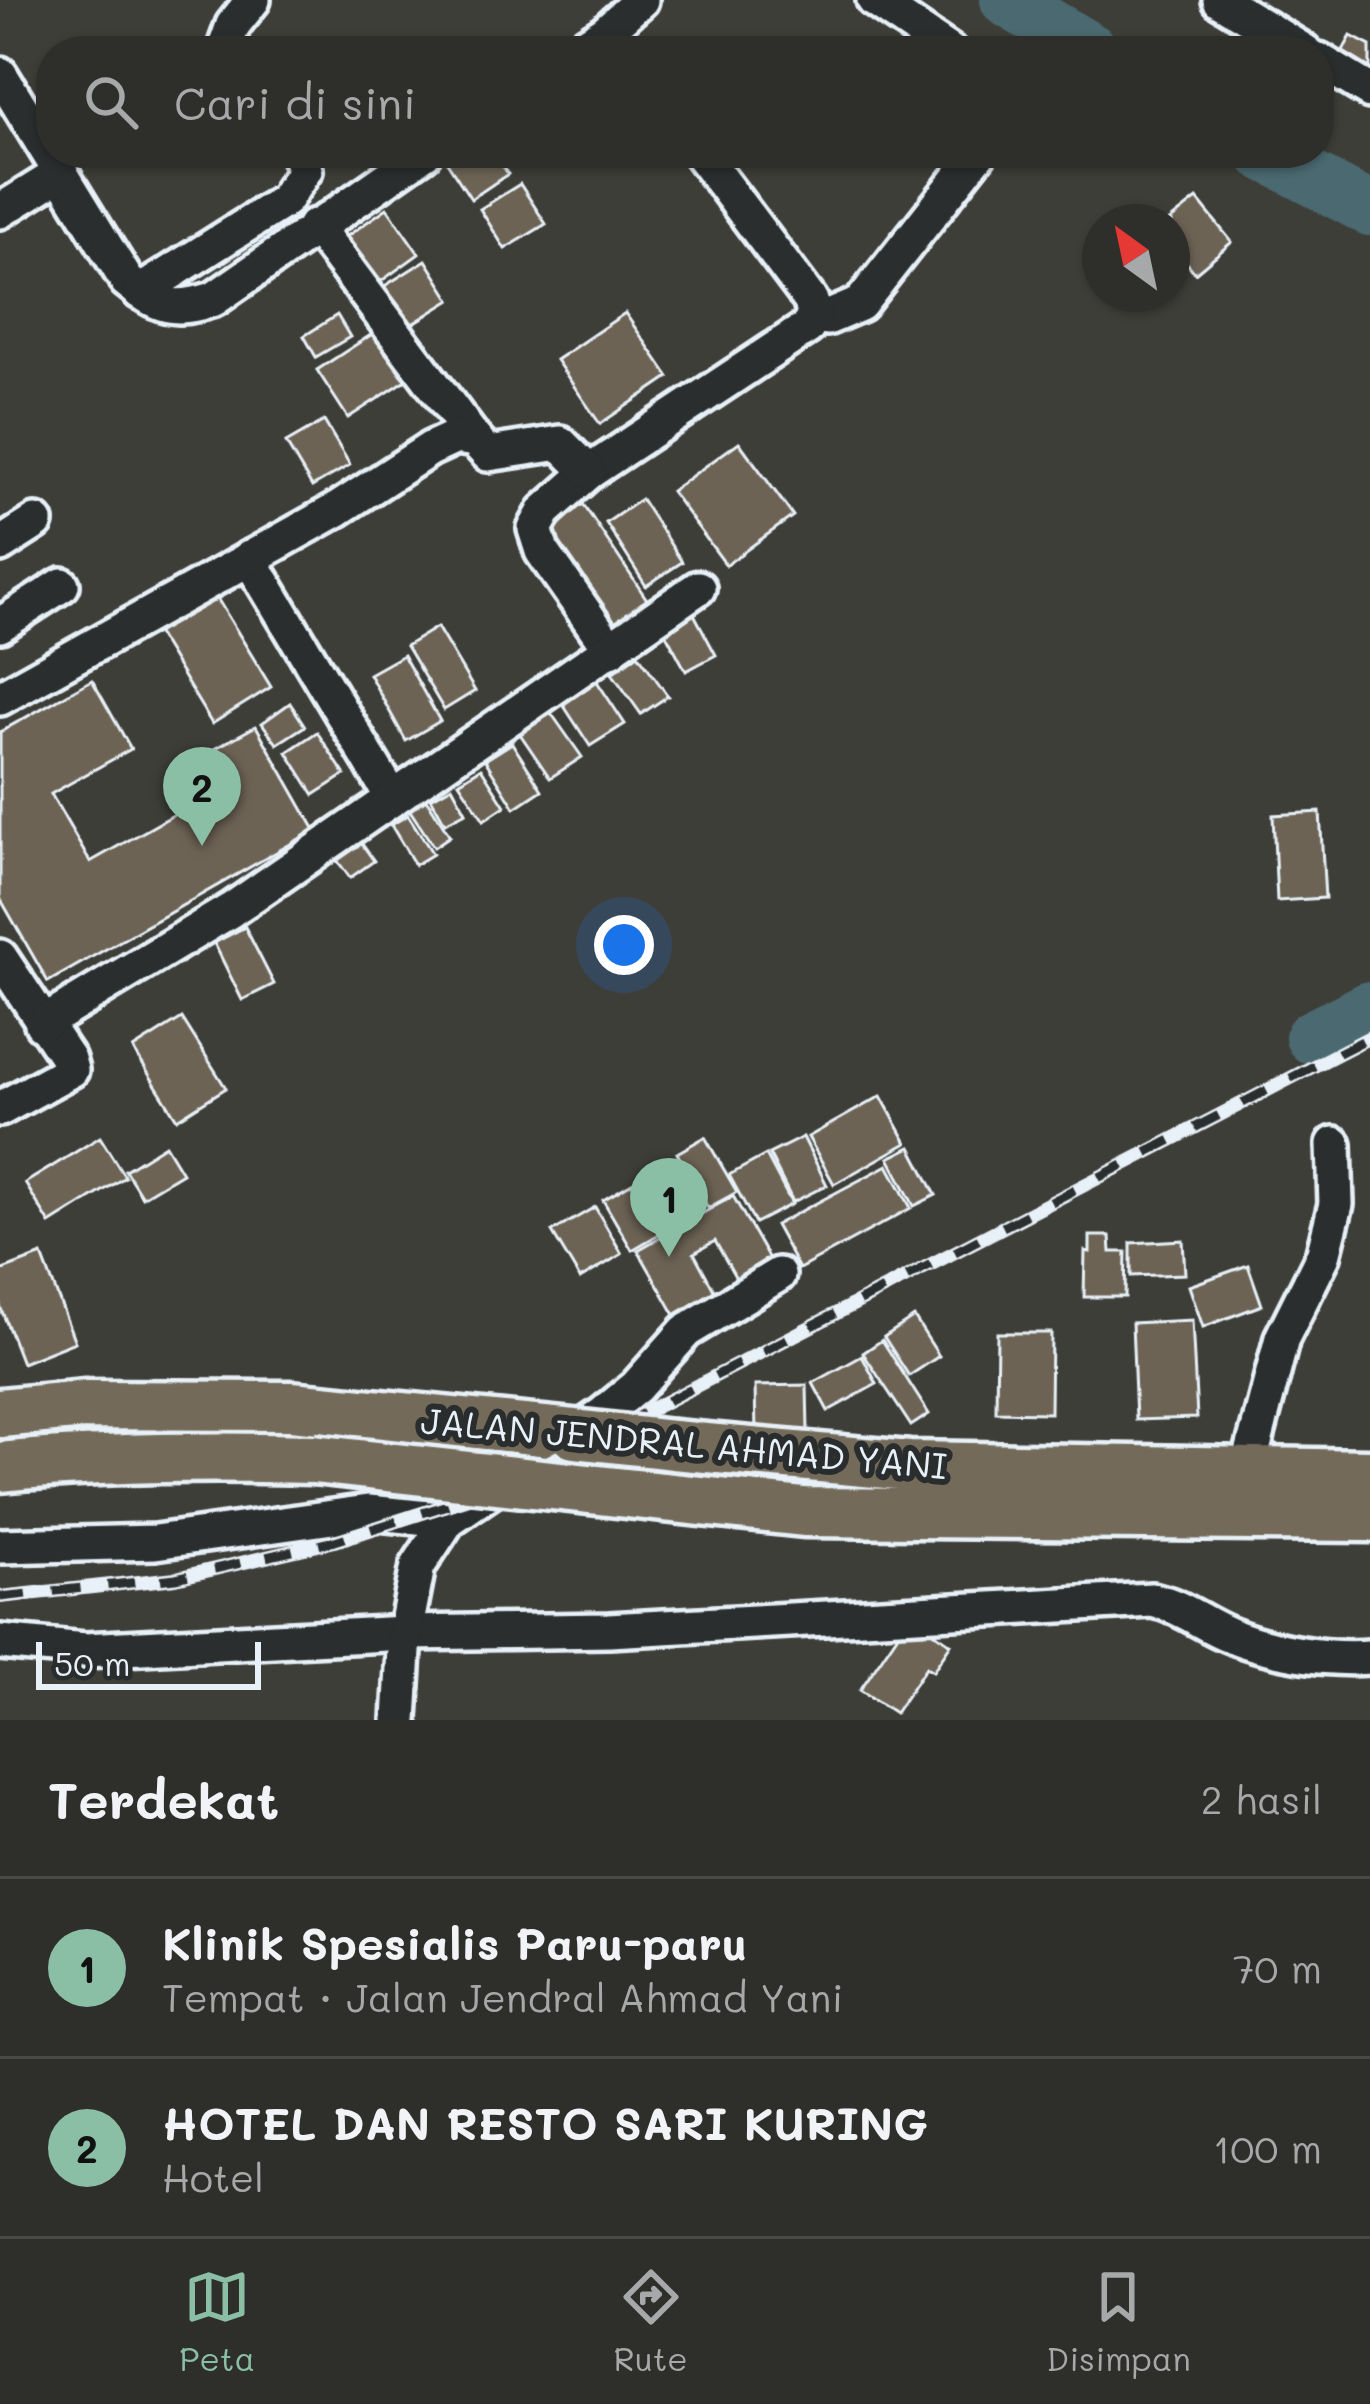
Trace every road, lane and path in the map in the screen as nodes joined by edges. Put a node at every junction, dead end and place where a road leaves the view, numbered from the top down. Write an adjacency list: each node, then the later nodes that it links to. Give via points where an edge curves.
1 (253, 0): 5 (street)
2 (641, 0): 6 (street)
3 (874, 0): 7 (street)
4 (1220, 0): 8 (street)
5 (229, 36)
6 (608, 36)
7 (927, 36)
8 (1279, 36)
9 (1334, 69): 11 (street)
10 (0, 74): 12 (street)
11 (1370, 91)
12 (36, 132)
13 (58, 168): 18 (street)
14 (304, 168): 21 (street, via 284,202)
15 (402, 168): 20 (street)
16 (711, 168): 22 (street)
17 (967, 168): 22 (street, via 860,304)
18 (61, 173): 19 (street); 21 (street)
19 (4, 198)
20 (315, 226): 21 (street, via 214,299 155,304); 23 (street)
21 (140, 292)
22 (814, 315): 24 (street, via 808,327)
23 (475, 440): 24 (street, via 488,454 560,443); 27 (street, via 456,437 430,449)
24 (589, 472): 31 (street, via 535,529)
25 (36, 521): 26 (street)
26 (0, 545)
27 (249, 558): 32 (street); 33 (street)
28 (62, 585): 30 (street)
29 (698, 588): 31 (street)
30 (0, 625)
31 (611, 650): 33 (street)
32 (0, 698)
33 (392, 797): 35 (street, via 231,910)
34 (0, 957): 35 (street)
35 (42, 1024): 36 (street, via 71,1070)
36 (0, 1109)
37 (1334, 1144): 41 (street, via 1336,1204 1323,1256 1282,1338)
38 (778, 1275): 44 (street, via 686,1331 603,1414)
39 (0, 1413): 41 (highway, JALAN JENDRAL AHMAD YANI, bridge, via 290,1406 909,1466)
40 (0, 1467): 43 (highway, JALAN JENDRAL AHMAD YANI, bridge, via 202,1455 313,1459 804,1512)
41 (1246, 1473): 42 (highway, JALAN JENDRAL AHMAD YANI)
42 (1370, 1474)
43 (1370, 1517)
44 (448, 1520): 45 (street, via 368,1513 155,1542); 46 (street, via 418,1566)
45 (0, 1546)
46 (405, 1633): 47 (street, via 85,1649); 48 (street, via 609,1630 1152,1600 1233,1636 1302,1654); 49 (street)
47 (0, 1642)
48 (1370, 1657)
49 (400, 1720)

